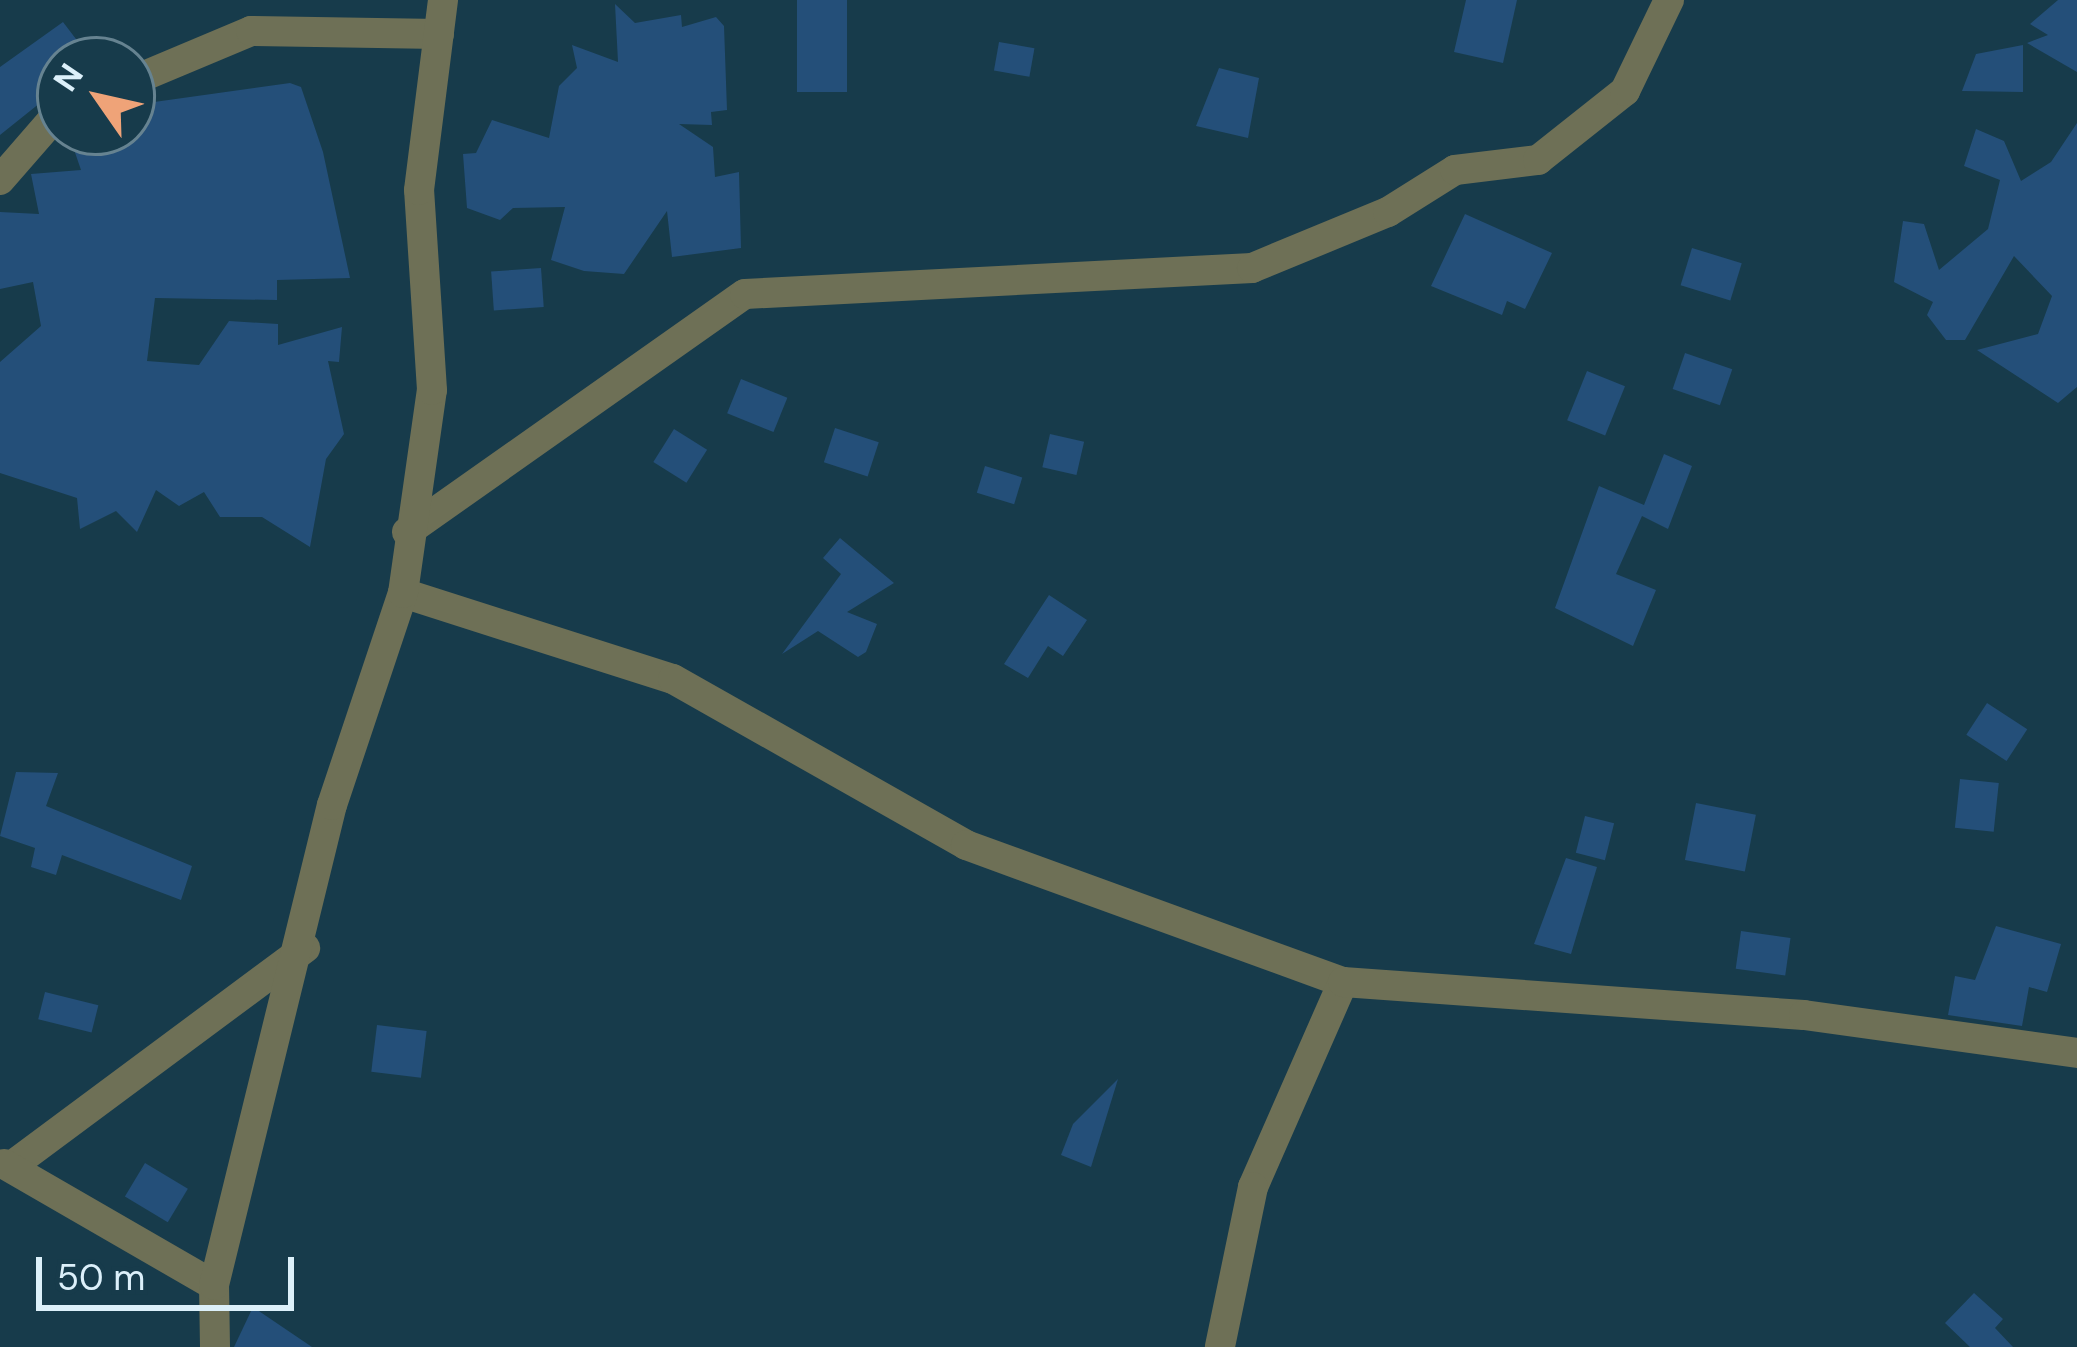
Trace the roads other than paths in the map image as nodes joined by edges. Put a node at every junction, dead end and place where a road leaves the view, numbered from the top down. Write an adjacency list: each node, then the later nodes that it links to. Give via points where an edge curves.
1 (443, 0): 3 (street)
2 (1669, 0): 7 (street, via 1625,91 1538,160 1455,170 1388,212 1252,268 745,294)
3 (439, 34): 4 (street, via 250,32); 7 (street, via 419,190 432,390)
4 (156, 71)
5 (36, 139): 6 (street)
6 (0, 180)
7 (407, 532): 8 (street)
8 (403, 593): 9 (street, via 332,805); 10 (street, via 673,679 966,845)
9 (305, 948): 12 (street); 13 (street)
10 (1343, 982): 11 (street, via 1804,1015); 15 (street, via 1253,1187)
11 (2077, 1053)
12 (9, 1163): 13 (street)
13 (214, 1285): 14 (street)
14 (214, 1347)
15 (1220, 1347)

